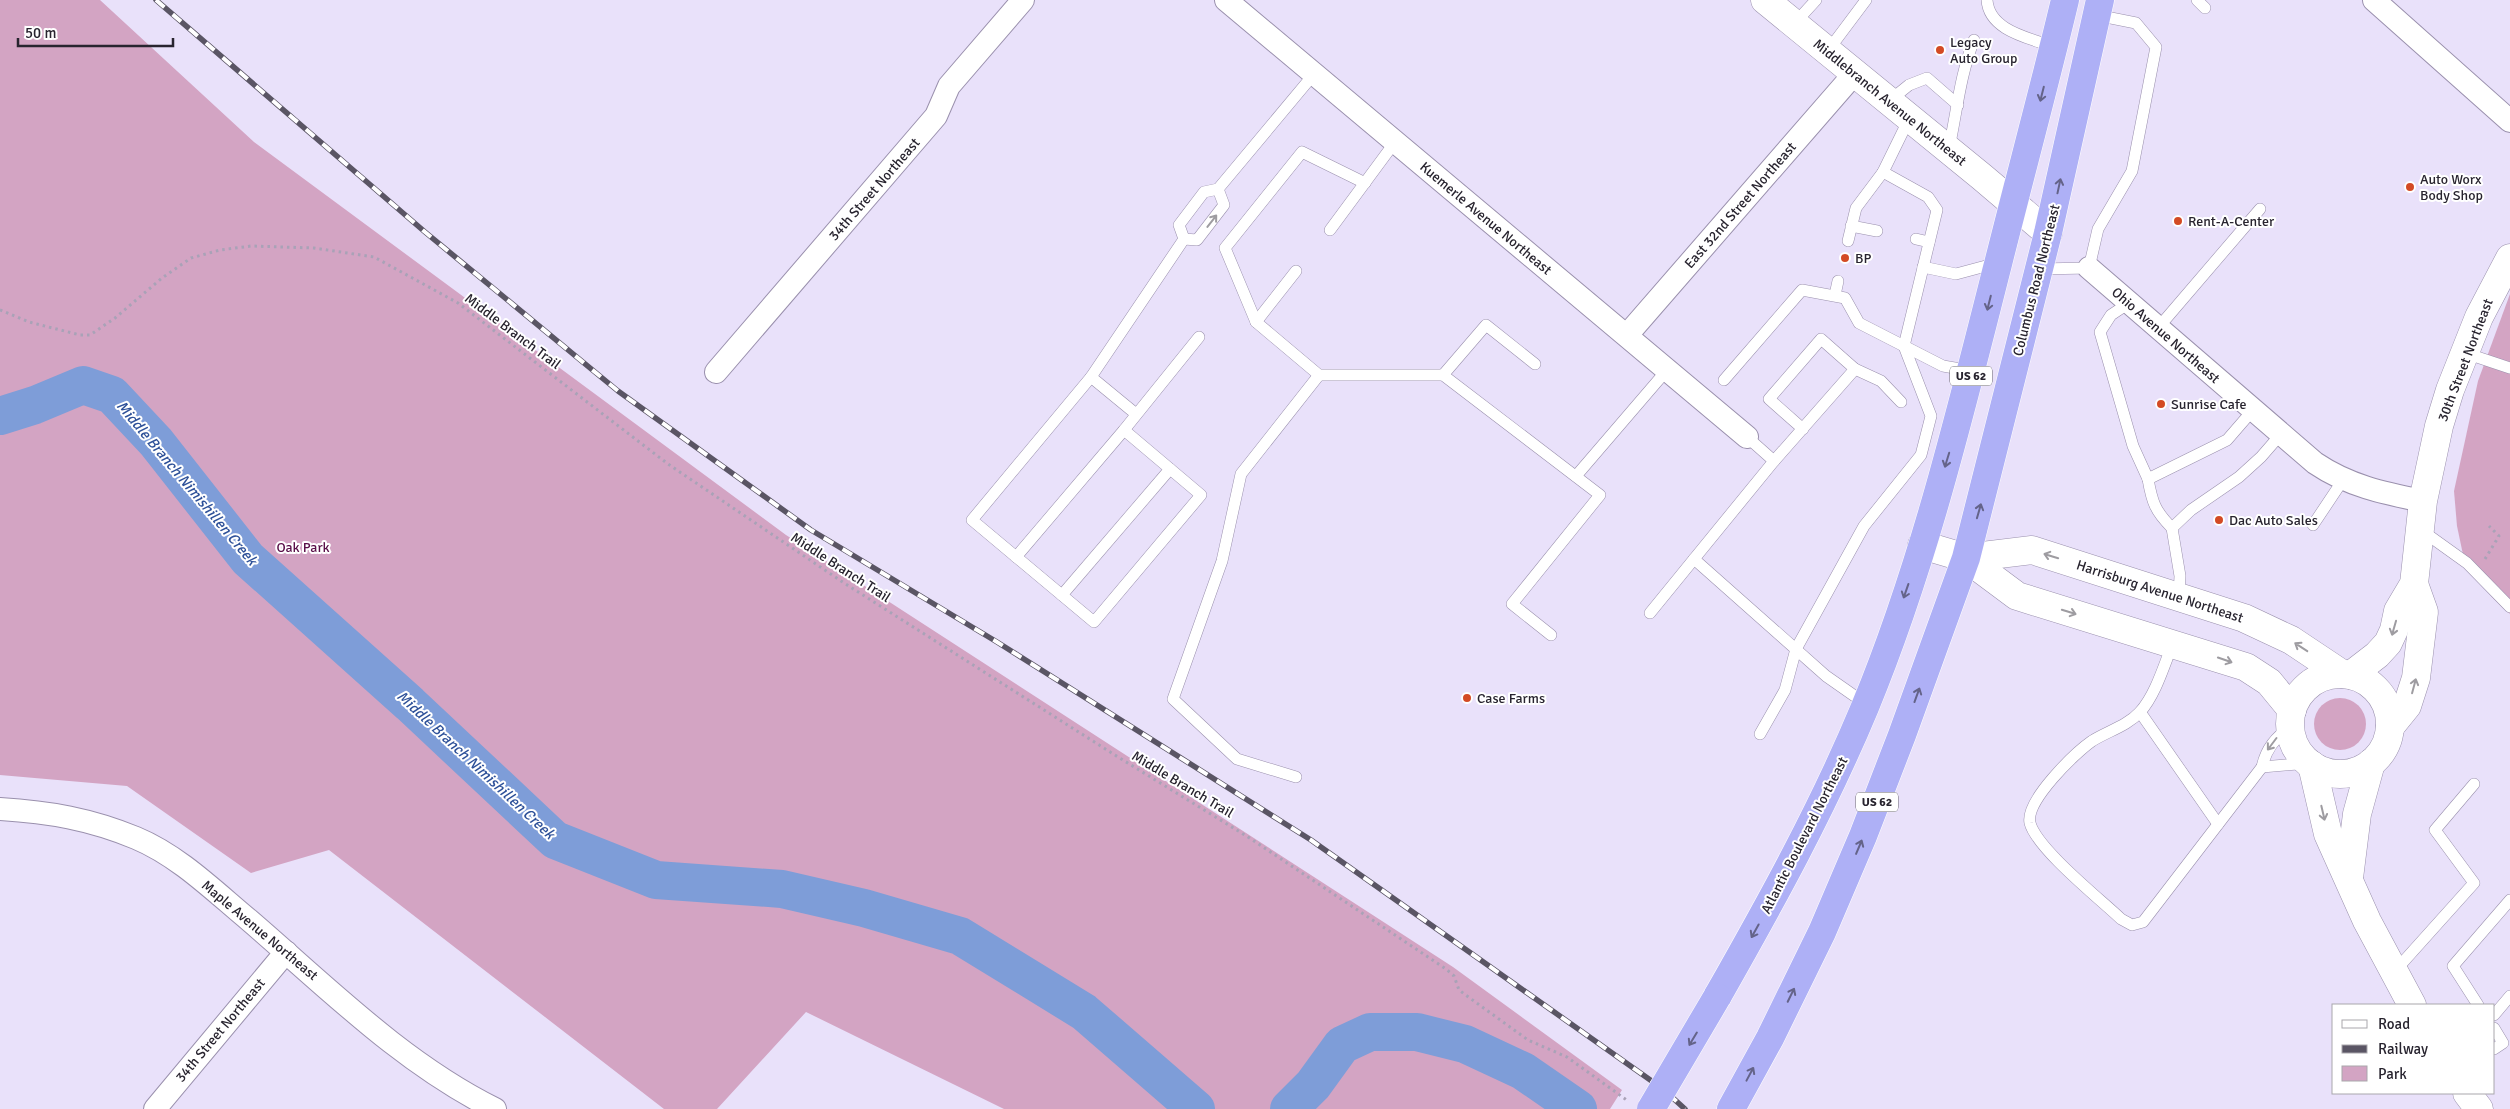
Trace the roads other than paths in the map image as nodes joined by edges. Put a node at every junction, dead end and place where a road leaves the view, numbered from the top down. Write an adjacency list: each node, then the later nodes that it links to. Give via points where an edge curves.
1 (1023, 0): 55 (street, 34th Street Northeast, via 949,86 936,116)
2 (1226, 0): 14 (street, Kuemerle Avenue Northeast)
3 (1765, 0): 10 (street, Middlebranch Avenue Northeast)
4 (1816, 0): 10 (lane)
5 (1866, 0): 13 (lane)
6 (1987, 0): 12 (lane, via 1994,18 2007,30)
7 (2064, 0): 12 (highway, US 62)
8 (2374, 0): 19 (street)
9 (2098, 8): 30 (highway, Columbus Road Northeast / US 62, one-way to 9); 38 (lane, via 2136,23 2156,47 2132,171 2098,229)
10 (1794, 24): 13 (street, Middlebranch Avenue Northeast)
11 (1974, 40): 17 (lane, via 1961,79)
12 (2054, 47): 25 (highway, US 62, one-way to 25)
13 (1827, 52): 15 (street, Middlebranch Avenue Northeast)
14 (1314, 74): 20 (street, Kuemerle Avenue Northeast); 24 (lane)
15 (1854, 74): 16 (street, Middlebranch Avenue Northeast); 46 (street, East 32nd Street Northeast)
16 (1888, 102): 17 (lane, via 1910,85 1927,78); 18 (street, Middlebranch Avenue Northeast)
17 (1958, 105): 21 (lane)
18 (1909, 119): 21 (street, Middlebranch Avenue Northeast); 22 (lane)
19 (2510, 121)
20 (1395, 142): 23 (lane); 46 (street, Kuemerle Avenue Northeast)
21 (1948, 150): 25 (street, Middlebranch Avenue Northeast)
22 (1883, 172): 27 (lane, via 1856,208); 34 (lane, via 1928,197 1937,210)
23 (1365, 183): 28 (lane); 44 (lane, via 1302,152 1225,248)
24 (1218, 189): 31 (lane, via 1204,192 1179,225); 31 (lane, one-way to 24, via 1197,240 1224,205)
25 (2014, 205): 30 (street); 36 (highway, US 62)
26 (2260, 209): 45 (lane)
27 (1851, 226): 29 (lane); 33 (lane)
28 (1330, 230)
29 (1877, 231)
30 (2048, 234): 39 (highway, Columbus Road Northeast / US 62)
31 (1184, 239): 58 (lane)
32 (1916, 239): 34 (lane)
33 (1848, 240)
34 (1929, 242): 37 (lane)
35 (2510, 258): 49 (street, 30th Street Northeast, via 2479,317)
36 (1998, 262): 37 (lane, via 1956,274); 54 (highway, US 62, one-way to 54)
37 (1923, 267): 48 (lane, via 1911,291)
38 (2089, 268): 39 (lane); 43 (street, Ohio Avenue Northeast)
39 (2039, 270): 78 (highway, Columbus Road Northeast / US 62, one-way to 39)
40 (1296, 271): 44 (lane)
41 (1838, 281): 42 (lane)
42 (1835, 295): 48 (lane, via 1845,298 1859,323); 59 (lane, via 1802,290)
43 (2129, 303): 45 (street, Ohio Avenue Northeast); 70 (lane, via 2111,315 2100,332 2133,446)
44 (1256, 322): 56 (lane)
45 (2158, 328): 61 (street, Ohio Avenue Northeast)
46 (1627, 336): 53 (street, Kuemerle Avenue Northeast)
47 (1199, 337): 62 (lane)
48 (1904, 346): 54 (lane, via 1944,366); 87 (lane, via 1931,416 1921,455 1864,526)
49 (2465, 353): 51 (lane); 72 (street, 30th Street Northeast, via 2439,426)
50 (1535, 364): 57 (lane, via 1486,325)
51 (2510, 368)
52 (1855, 369): 60 (lane, via 1881,382); 63 (lane); 63 (lane, via 1821,339 1769,399)
53 (1667, 370): 66 (street, Kuemerle Avenue Northeast); 69 (lane)
54 (1972, 371): 76 (highway, US 62, one-way to 76)
55 (716, 372)
56 (1319, 375): 57 (lane); 97 (lane, via 1241,474 1222,561 1173,699 1237,759)
57 (1443, 375): 69 (lane)
58 (1091, 376): 62 (lane); 77 (lane, via 972,520)
59 (1724, 380)
60 (1901, 402)
61 (2253, 410): 65 (street, Ohio Avenue Northeast); 70 (lane, via 2228,440)
62 (1136, 414): 64 (lane)
63 (1803, 429): 67 (lane)
64 (1124, 430): 68 (lane); 77 (lane)
65 (2281, 434): 71 (street, Ohio Avenue Northeast, via 2315,463); 74 (lane, via 2254,464)
66 (1747, 437): 67 (lane)
67 (1774, 461): 79 (lane)
68 (1170, 469): 81 (lane); 81 (lane, via 1201,495 1094,622)
69 (1576, 476): 85 (lane, via 1600,495 1512,604)
70 (2148, 479): 74 (lane, via 2152,501)
71 (2343, 480): 72 (street, Ohio Avenue Northeast, via 2375,492); 73 (lane)
72 (2423, 501): 75 (street, 30th Street Northeast)
73 (2313, 525)
74 (2172, 528): 82 (lane, via 2180,576)
75 (2420, 529): 80 (street, 30th Street Northeast); 83 (lane, via 2476,572)
76 (1922, 545): 78 (street, Harrisburg Avenue Northeast); 89 (highway, Atlantic Boulevard Northeast / US 62, one-way to 89)
77 (1016, 556): 81 (lane)
78 (1966, 558): 82 (street, Harrisburg Avenue Northeast, one-way to 78, via 2032,550); 86 (street, Harrisburg Avenue Northeast, one-way to 86, via 2017,596); 115 (highway, US 62, one-way to 78, via 1822,932 1863,836)
79 (1694, 559): 84 (lane); 87 (lane)
80 (2414, 584): 88 (street, 30th Street Northeast, one-way to 88, via 2398,611 2388,644 2377,656); 92 (street, 30th Street Northeast, one-way to 80, via 2407,706 2416,678 2424,612)
81 (1062, 595)
82 (2179, 596): 88 (street, Harrisburg Avenue Northeast, one-way to 82, via 2279,634 2244,618)
83 (2510, 607)
84 (1650, 613)
85 (1551, 635)
86 (2173, 643): 90 (lane); 91 (street, Harrisburg Avenue Northeast, one-way to 91, via 2259,674 2275,688)
87 (1796, 649): 89 (lane, via 1826,676); 93 (lane, via 1785,690)
88 (2346, 674): 91 (street, via 2326,676 2311,683 2299,695); 92 (street, via 2370,684 2380,694 2389,713)
89 (1866, 704): 112 (highway, Atlantic Boulevard Northeast / US 62, one-way to 112, bridge, via 1834,780 1777,890 1717,997)
90 (2140, 712): 100 (lane); 100 (lane, via 2084,747 2039,796 2030,812 2030,824 2036,834 2051,853 2121,919 2138,925)
91 (2291, 719): 94 (street, via 2296,747); 96 (lane, one-way to 96, via 2265,753)
92 (2390, 727): 95 (street, via 2384,748)
93 (1760, 734)
94 (2310, 764): 95 (street, via 2326,772 2341,774); 96 (lane); 101 (street, one-way to 101, via 2328,834)
95 (2370, 764): 101 (street, via 2356,814)
96 (2262, 767): 100 (lane)
97 (1296, 777)
98 (2474, 784): 104 (lane, via 2435,830 2474,883)
99 (3, 813): 103 (street, Maple Avenue Northeast, via 67,815 137,838 182,865)
100 (2218, 824)
101 (2349, 878): 104 (street)
102 (2510, 900): 107 (lane, via 2452,966)
103 (286, 952): 113 (street, 34th Street Northeast); 114 (street, Maple Avenue Northeast, via 386,1038 434,1074)
104 (2394, 973): 106 (street)
105 (2510, 996): 108 (lane)
106 (2411, 1004)
107 (2477, 1004)
108 (2495, 1014)
109 (2495, 1030): 110 (lane)
110 (2502, 1048)
111 (2468, 1094): 116 (street)
112 (1641, 1106)
113 (155, 1109)
114 (495, 1109)
115 (1731, 1109)
116 (2479, 1109)

